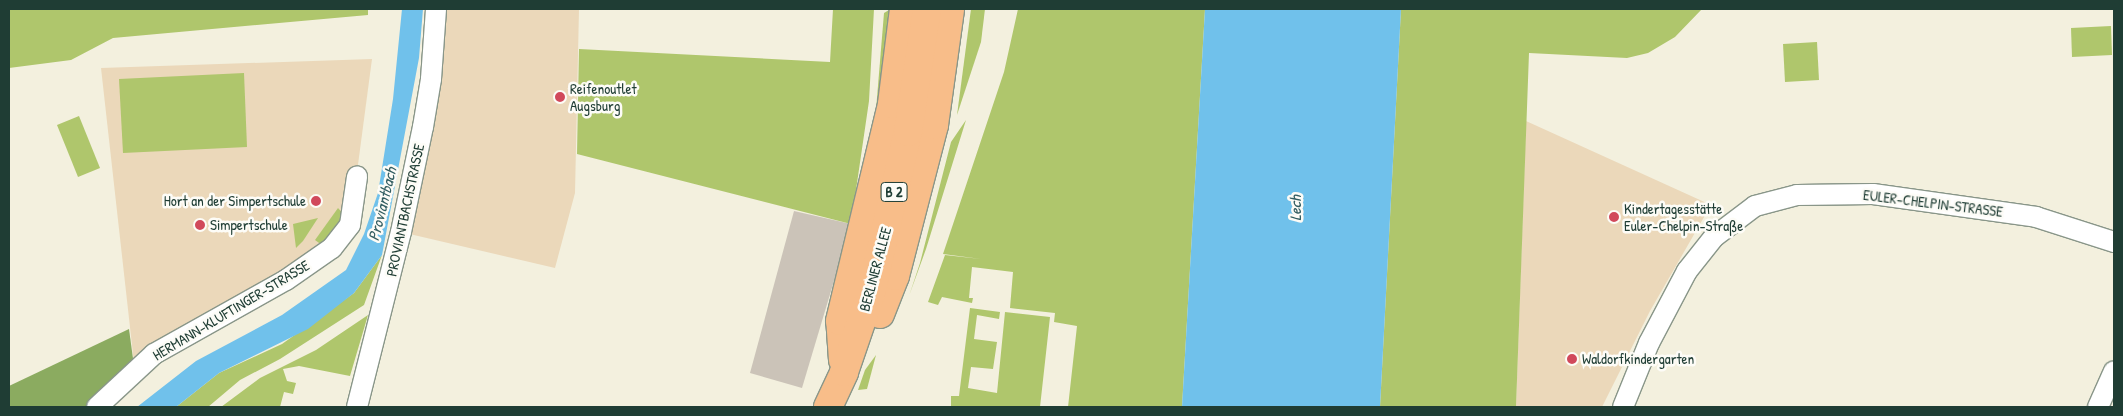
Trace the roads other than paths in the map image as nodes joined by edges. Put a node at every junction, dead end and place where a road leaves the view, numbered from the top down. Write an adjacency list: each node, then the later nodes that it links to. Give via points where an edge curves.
1 (436, 9): 10 (street, PROVIANTBACHSTRASSE, via 431,79 423,127 401,232)
2 (904, 9): 8 (main road, via 892,104 840,321)
3 (926, 9): 8 (main road, BERLINER ALLEE / B 2, via 906,142 871,293)
4 (950, 9): 8 (main road, via 934,125 895,276 870,339)
5 (357, 177): 9 (street, HERMANN-KLUFTINGER-STRASSE, via 350,225 332,248 286,280 154,354)
6 (2114, 242): 12 (street, EULER-CHELPIN-STRASSE, via 2036,217 1873,194 1797,195 1755,206 1714,237 1688,271 1649,343)
7 (2114, 371): 13 (street)
8 (844, 372): 11 (main road, BERLINER ALLEE / B 2)
9 (97, 407)
10 (357, 407)
11 (828, 407)
12 (1623, 407)
13 (2098, 407)

